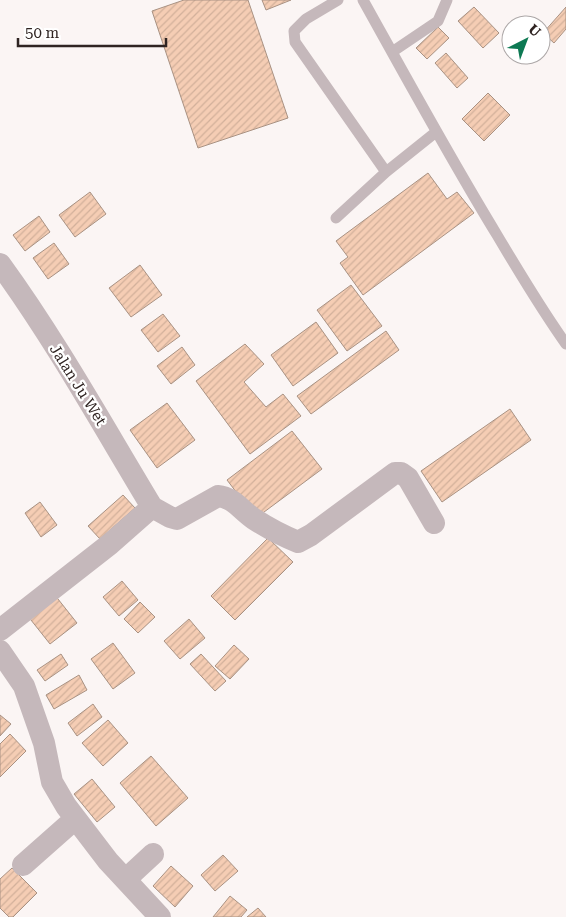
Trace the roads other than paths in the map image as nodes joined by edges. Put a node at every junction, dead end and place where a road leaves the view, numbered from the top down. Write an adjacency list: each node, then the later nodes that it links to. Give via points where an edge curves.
1 (338, 0): 6 (lane, via 306,19 294,31 295,42)
2 (363, 0): 4 (lane)
3 (446, 0): 4 (lane, via 438,21)
4 (392, 52): 5 (lane)
5 (436, 132): 6 (lane); 9 (lane)
6 (386, 172): 7 (lane)
7 (336, 218)
8 (0, 264): 10 (street, Jalan Ju Wet, via 87,397)
9 (566, 344)
10 (152, 507): 11 (street, via 177,519 218,496 225,496 253,518 298,542 395,473 401,473 408,478); 12 (street)
11 (434, 523)
12 (0, 630)
13 (0, 651): 14 (street, via 24,686 44,743 52,782)
14 (75, 819): 16 (street); 17 (street)
15 (153, 854): 17 (street)
16 (23, 865)
17 (126, 879): 18 (street)
18 (160, 917)

